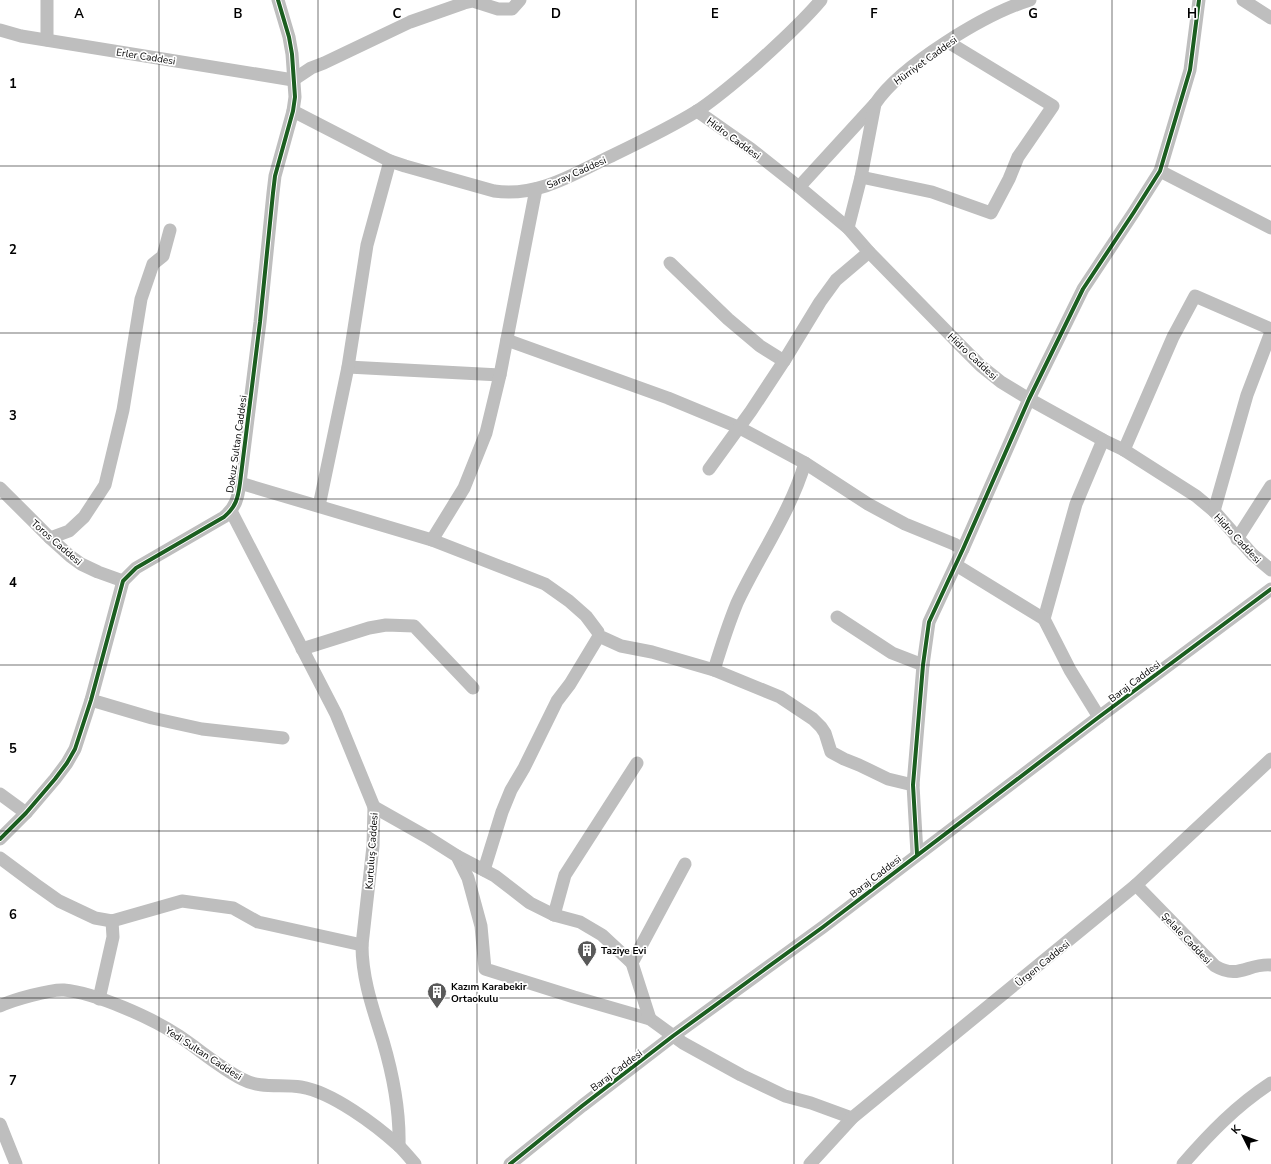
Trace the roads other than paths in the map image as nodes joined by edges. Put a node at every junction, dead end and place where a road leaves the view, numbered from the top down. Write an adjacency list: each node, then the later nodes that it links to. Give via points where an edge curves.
1 (47, 0): 11 (street)
2 (278, 0): 13 (street, Dokuz Sultan Caddesi, via 290,42)
3 (520, 0): 8 (street, via 512,9 498,9)
4 (821, 0): 16 (street, Saray Caddesi, via 776,46 727,89)
5 (1030, 0): 12 (street, Hürriyet Caddesi, via 996,14)
6 (1199, 0): 18 (street, via 1190,70)
7 (1243, 0): 9 (street)
8 (473, 1): 13 (street, via 410,22 311,68)
9 (1271, 18)
10 (0, 30): 11 (street, Erler Caddesi)
11 (47, 40): 13 (street, Erler Caddesi)
12 (948, 42): 14 (street, Hürriyet Caddesi, via 901,76); 19 (street, via 1053,106 1018,157 991,213 932,192)
13 (293, 80): 15 (street, Dokuz Sultan Caddesi)
14 (875, 104): 19 (street); 20 (street, Hürriyet Caddesi)
15 (293, 111): 17 (street, Saray Caddesi); 38 (street, Dokuz Sultan Caddesi, via 274,182)
16 (697, 111): 20 (street, Hidro Caddesi); 21 (street, Saray Caddesi, via 588,168)
17 (390, 161): 21 (street, Saray Caddesi, via 494,191 508,193); 30 (street, via 367,245)
18 (1160, 171): 23 (street); 32 (street, via 1083,289)
19 (861, 177): 22 (street)
20 (799, 187): 22 (street, Hidro Caddesi)
21 (536, 190): 28 (street)
22 (848, 228): 25 (street, Hidro Caddesi)
23 (1271, 228)
24 (170, 230): 44 (street, via 163,256 153,264 141,299 123,410 105,485 84,517 69,531)
25 (869, 252): 29 (street, via 836,280); 32 (street, Hidro Caddesi, via 981,366)
26 (670, 263): 29 (street, via 728,319 760,346)
27 (1271, 331): 35 (street, via 1195,296 1173,337); 43 (street, via 1247,395)
28 (507, 340): 31 (street); 33 (street, via 668,398)
29 (784, 361): 33 (street)
30 (348, 367): 31 (street); 41 (street)
31 (500, 374): 46 (street, via 486,433 464,488)
32 (1029, 399): 34 (street, Hidro Caddesi); 47 (street)
33 (738, 427): 36 (street); 37 (street)
34 (1103, 440): 35 (street, Hidro Caddesi); 53 (street, via 1076,504)
35 (1124, 450): 43 (street, Hidro Caddesi, via 1190,492)
36 (805, 463): 47 (street, via 868,504 905,524); 57 (street, via 800,482 738,603)
37 (709, 469)
38 (240, 483): 41 (street); 42 (street, Dokuz Sultan Caddesi)
39 (1271, 486): 45 (street)
40 (0, 488): 44 (street, Toros Caddesi)
41 (319, 506): 46 (street)
42 (231, 511): 50 (street, via 136,568); 55 (street, Kurtuluş Caddesi)
43 (1214, 511): 45 (street, Hidro Caddesi)
44 (50, 538): 50 (street, Toros Caddesi, via 81,564)
45 (1237, 539): 49 (street, Hidro Caddesi)
46 (432, 540): 54 (street, via 545,584 586,616)
47 (963, 549): 48 (street)
48 (956, 564): 53 (street); 56 (street, via 929,622)
49 (1271, 570)
50 (123, 581): 59 (street)
51 (1271, 589): 60 (street, Baraj Caddesi)
52 (837, 617): 56 (street, via 892,653)
53 (1044, 619): 60 (street, via 1070,670)
54 (600, 636): 57 (street, via 621,646); 73 (street, via 557,701 511,790)
55 (302, 649): 58 (street, via 369,628 414,626); 66 (street, Kurtuluş Caddesi, via 336,714)
56 (923, 665): 64 (street)
57 (714, 670): 64 (street, via 780,697 821,727 831,752 888,780)
58 (473, 688)
59 (91, 700): 61 (street, via 202,730); 67 (street, via 75,749 67,763)
60 (1099, 717): 69 (street, Baraj Caddesi)
61 (283, 738)
62 (1271, 759): 74 (street, Ürgen Caddesi)
63 (637, 763): 75 (street, via 565,875)
64 (913, 785): 69 (street)
65 (0, 794): 67 (street)
66 (374, 807): 70 (street); 77 (street, Kurtuluş Caddesi, via 373,846)
67 (26, 813): 68 (street)
68 (0, 839)
69 (917, 854): 83 (street, Baraj Caddesi, via 823,927)
70 (457, 856): 73 (street); 82 (street, via 468,878 481,926 485,969)
71 (0, 858): 76 (street, via 59,900 95,918)
72 (685, 864): 78 (street)
73 (484, 870): 75 (street, via 530,903)
74 (1136, 885): 79 (street, Şelale Caddesi, via 1220,969 1234,972); 85 (street, Ürgen Caddesi)
75 (554, 915): 78 (street, via 580,922 602,935)
76 (112, 921): 77 (street, via 182,902 233,908 258,922); 80 (street, via 113,937)
77 (362, 945): 87 (street, Kurtuluş Caddesi, via 366,988 396,1096)
78 (632, 963): 82 (street)
79 (1271, 965)
80 (99, 999): 81 (street, Yedi Sultan Caddesi, via 63,990); 87 (street, Yedi Sultan Caddesi, via 167,1029 243,1080 267,1086 300,1087 322,1093 374,1126)
81 (0, 1006)
82 (650, 1019): 83 (street)
83 (673, 1036): 85 (street, via 741,1075 785,1096); 90 (street, Baraj Caddesi)
84 (1271, 1083): 92 (street, via 1229,1115)
85 (852, 1118): 91 (street, Ürgen Caddesi)
86 (0, 1124): 88 (street)
87 (399, 1146): 89 (street, Yedi Sultan Caddesi)
88 (16, 1164)
89 (415, 1164)
90 (510, 1164)
91 (810, 1164)
92 (1183, 1164)

